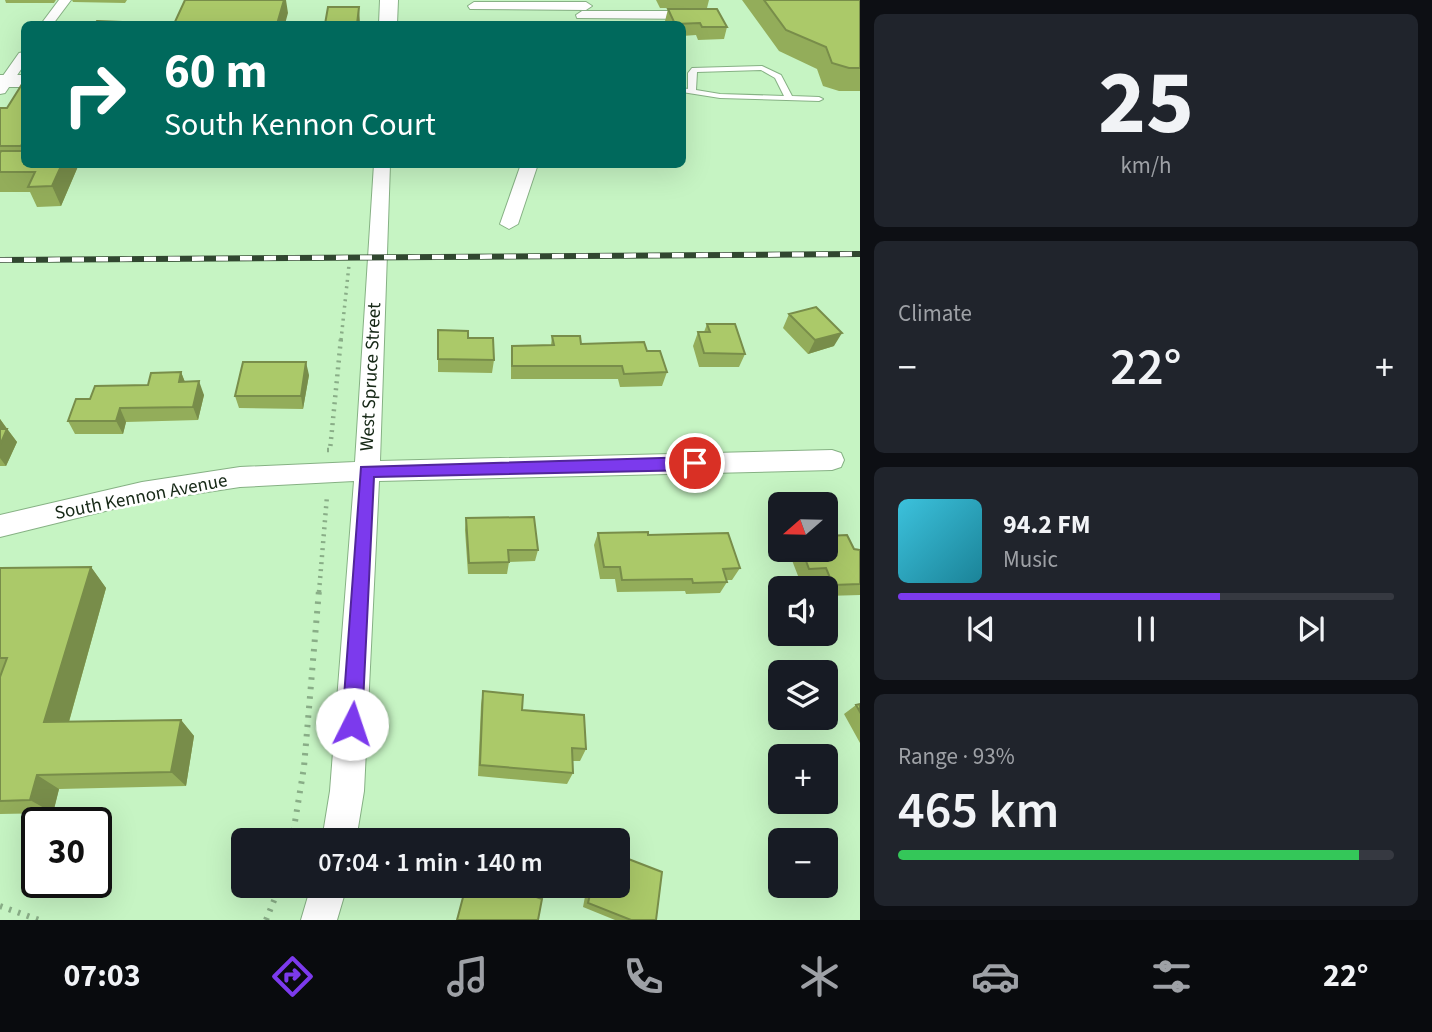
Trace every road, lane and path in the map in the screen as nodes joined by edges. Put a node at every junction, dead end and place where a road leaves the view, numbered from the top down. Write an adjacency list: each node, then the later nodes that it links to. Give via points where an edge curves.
1 (65, 0): 6 (street)
2 (389, 0): 7 (street)
3 (474, 6): 4 (street)
4 (584, 11): 5 (street)
5 (712, 15)
6 (49, 21)
7 (388, 21)
8 (21, 61): 9 (street)
9 (8, 83)
10 (686, 90): 11 (lane)
11 (692, 91): 12 (lane); 12 (lane, via 695,70 762,68 778,77)
12 (789, 98): 13 (lane)
13 (819, 99)
14 (382, 168): 20 (street, West Spruce Street)
15 (529, 168): 16 (street)
16 (509, 224)
17 (349, 265): 18 (path)
18 (330, 450)
19 (832, 460): 20 (street, South Kennon Avenue)
20 (366, 471): 22 (street, South Kennon Avenue, via 240,477 182,485); 24 (street, West Spruce Street)
21 (327, 496): 23 (path, via 304,766)
22 (0, 526)
23 (294, 828)
24 (341, 828)
25 (274, 898): 29 (path)
26 (325, 898): 30 (street)
27 (0, 906): 28 (path)
28 (39, 920)
29 (266, 920)
30 (319, 920)

